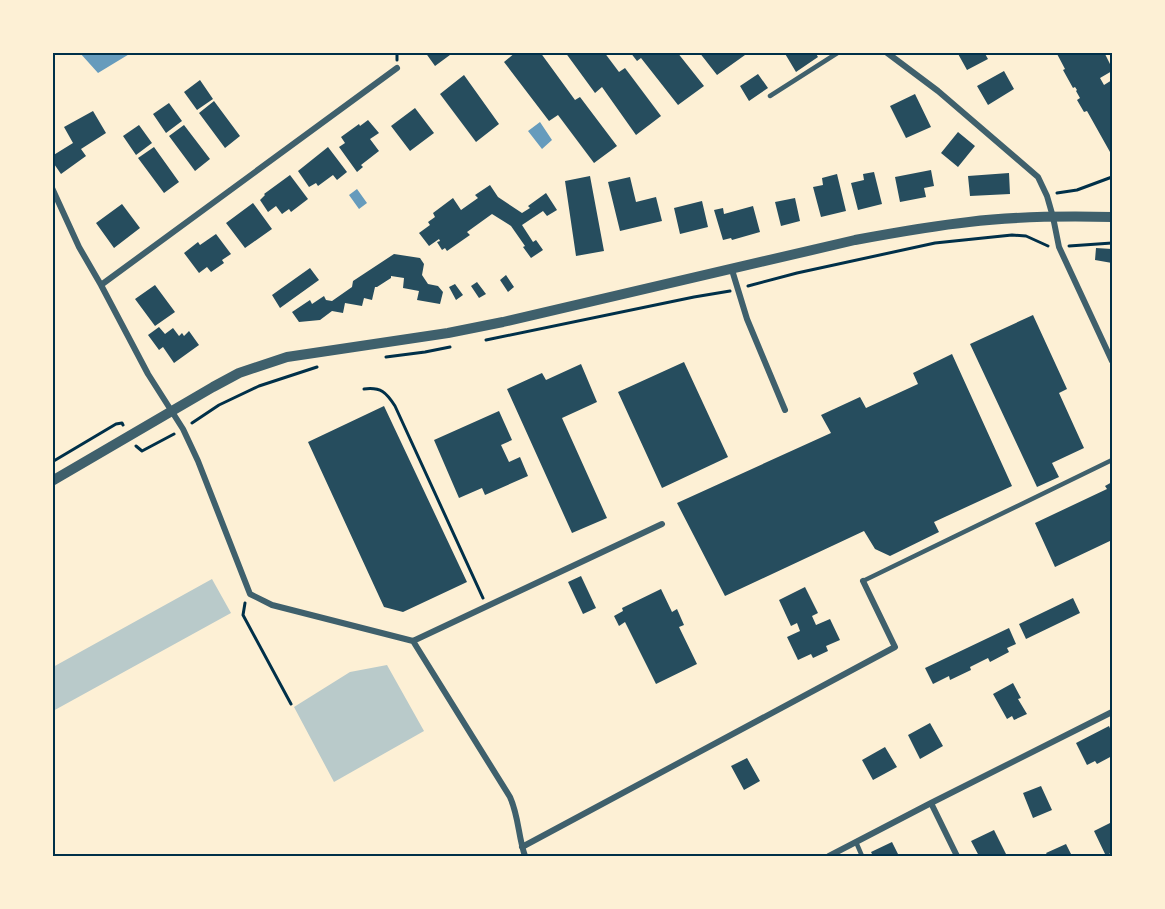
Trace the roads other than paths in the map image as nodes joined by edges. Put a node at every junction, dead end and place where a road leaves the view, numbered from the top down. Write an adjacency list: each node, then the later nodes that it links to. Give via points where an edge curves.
1 (839, 52): 4 (lane)
2 (886, 52): 6 (street, via 1038,177)
3 (397, 68): 9 (street)
4 (770, 96)
5 (52, 188): 9 (street)
6 (1053, 217): 7 (street); 8 (street, via 970,221 896,232); 10 (street, via 1059,247)
7 (1113, 217)
8 (732, 270): 11 (street, via 492,324 301,353 239,374); 12 (street, via 747,319)
9 (101, 285): 11 (street)
10 (1113, 361)
11 (171, 411): 14 (street); 17 (street, via 198,461 250,594 272,605)
12 (785, 411)
13 (1113, 460): 16 (lane)
14 (52, 481)
15 (662, 524): 17 (street)
16 (863, 581): 21 (street, via 895,647)
17 (413, 641): 21 (street, via 510,796)
18 (1113, 712): 19 (street)
19 (931, 803): 20 (street); 25 (street)
20 (856, 842): 23 (street); 24 (lane)
21 (522, 847): 22 (street)
22 (525, 856)
23 (829, 856)
24 (862, 856)
25 (957, 856)

